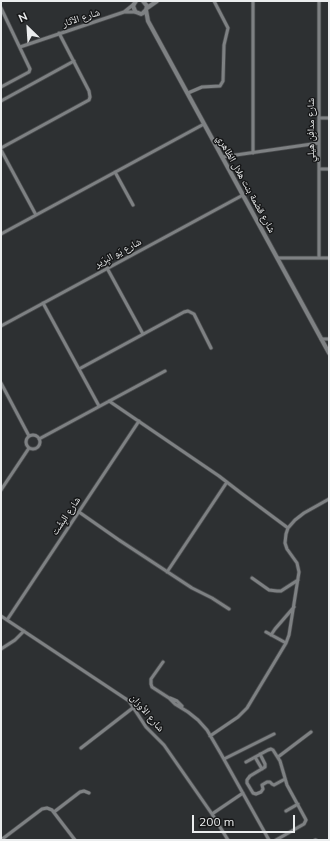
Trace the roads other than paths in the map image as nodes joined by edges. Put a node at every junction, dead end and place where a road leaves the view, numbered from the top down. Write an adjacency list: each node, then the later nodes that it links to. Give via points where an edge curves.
1 (144, 1): 8 (street, شارع قضمة بنت هلال الظاهري)
2 (157, 1): 8 (street)
3 (214, 1): 16 (street, via 228,28 224,45 223,81 220,86 202,87)
4 (253, 1): 23 (street)
5 (319, 1): 18 (street, شارع مدافِن هيلي)
6 (135, 2): 9 (street, شارع الآثار); 10 (street, via 134,9)
7 (1, 8): 13 (street)
8 (146, 9): 10 (street, via 143,13); 11 (street, شارع قضمة بنت هلال الظاهري)
9 (124, 12): 10 (street, شارع الآثار); 12 (street, شارع الآثار)
10 (137, 13): 11 (street, شارع قضمة بنت هلال الظاهري)
11 (148, 21): 16 (street, شارع قضمة بنت هلال الظاهري)
12 (59, 33): 13 (street, شارع الآثار); 14 (street)
13 (20, 47): 15 (street, via 30,70)
14 (74, 61): 17 (street); 22 (street, via 90,91 89,100)
15 (1, 87)
16 (188, 93): 20 (street, شارع قضمة بنت هلال الظاهري)
17 (1, 100)
18 (319, 118): 19 (street); 21 (street, شارع مدافِن هيلي)
19 (329, 118)
20 (204, 124): 24 (street, شارع قضمة بنت هلال الظاهري); 27 (street)
21 (319, 143): 23 (street); 25 (street, شارع مدافِن هيلي)
22 (1, 149): 30 (street)
23 (253, 153): 24 (street)
24 (222, 157): 28 (street, شارع قضمة بنت هلال الظاهري)
25 (319, 169): 26 (street); 33 (street, شارع مدافِن هيلي)
26 (329, 169)
27 (114, 172): 29 (street); 30 (street)
28 (243, 195): 32 (street, شارع قضمة بنت هلال الظاهري); 35 (street, شارع يَو البِرَير)
29 (133, 204)
30 (36, 215): 31 (street)
31 (1, 234)
32 (278, 258): 33 (street); 39 (street, شارع قضمة بنت هلال الظاهري)
33 (319, 258): 34 (street)
34 (329, 258)
35 (108, 268): 36 (street, شارع يَو البِرَير); 38 (street)
36 (43, 303): 37 (street, شارع يَو البِرَير); 43 (street)
37 (1, 326)
38 (143, 334): 41 (street, via 188,311 196,316); 43 (street)
39 (321, 339): 40 (street); 42 (street, شارع قضمة بنت هلال الظاهري)
40 (329, 339)
41 (211, 348)
42 (329, 354)
43 (79, 369): 47 (street)
44 (165, 371): 46 (street)
45 (1, 383): 49 (street)
46 (109, 401): 47 (street); 48 (street)
47 (99, 406): 50 (street)
48 (139, 421): 52 (street); 55 (street, شارع البِشْت)
49 (29, 436): 50 (street, via 34,435); 51 (street, via 26,440)
50 (39, 439): 51 (street, via 37,448)
51 (28, 448): 53 (street)
52 (227, 482): 56 (street); 57 (street)
53 (1, 490)
54 (329, 499): 56 (street, via 304,513)
55 (79, 512): 57 (street); 63 (street, شارع البِشْت)
56 (288, 528): 59 (street, via 285,543 297,562)
57 (167, 572): 61 (street)
58 (252, 578): 59 (street, via 269,590 277,591)
59 (298, 580): 60 (street)
60 (294, 608): 66 (street); 67 (street)
61 (229, 609)
62 (1, 616): 63 (street, شارع الأوزان)
63 (7, 620): 64 (street, شارع الأوزان)
64 (24, 631): 68 (street); 70 (street, شارع الأوزان, via 126,699)
65 (266, 632): 66 (street)
66 (271, 635): 67 (street)
67 (286, 643): 73 (street, via 247,708)
68 (1, 649)
69 (163, 662): 73 (street, via 151,679 151,684 198,720)
70 (134, 707): 74 (street); 87 (street, شارع الأوزان, via 146,726 162,741)
71 (311, 732): 77 (street)
72 (274, 734): 78 (street)
73 (210, 736): 78 (street)
74 (81, 748)
75 (260, 754): 76 (street); 77 (street, via 271,749); 80 (street, via 266,765)
76 (255, 757): 79 (street); 80 (street)
77 (278, 757): 81 (street)
78 (224, 759): 83 (street)
79 (246, 762)
80 (262, 770): 81 (street, via 249,776 247,780 254,794 261,792 262,785 267,782 274,785)
81 (285, 779): 84 (street)
82 (89, 793): 86 (street, via 80,792)
83 (243, 793): 87 (street); 91 (street)
84 (298, 804): 85 (street); 92 (street, via 306,820 304,824)
85 (286, 811)
86 (54, 812): 88 (street, via 48,808 42,809); 89 (street)
87 (212, 814): 90 (street, شارع الأوزان)
88 (1, 840)
89 (76, 840)
90 (228, 840)
91 (269, 840)
92 (276, 840)

